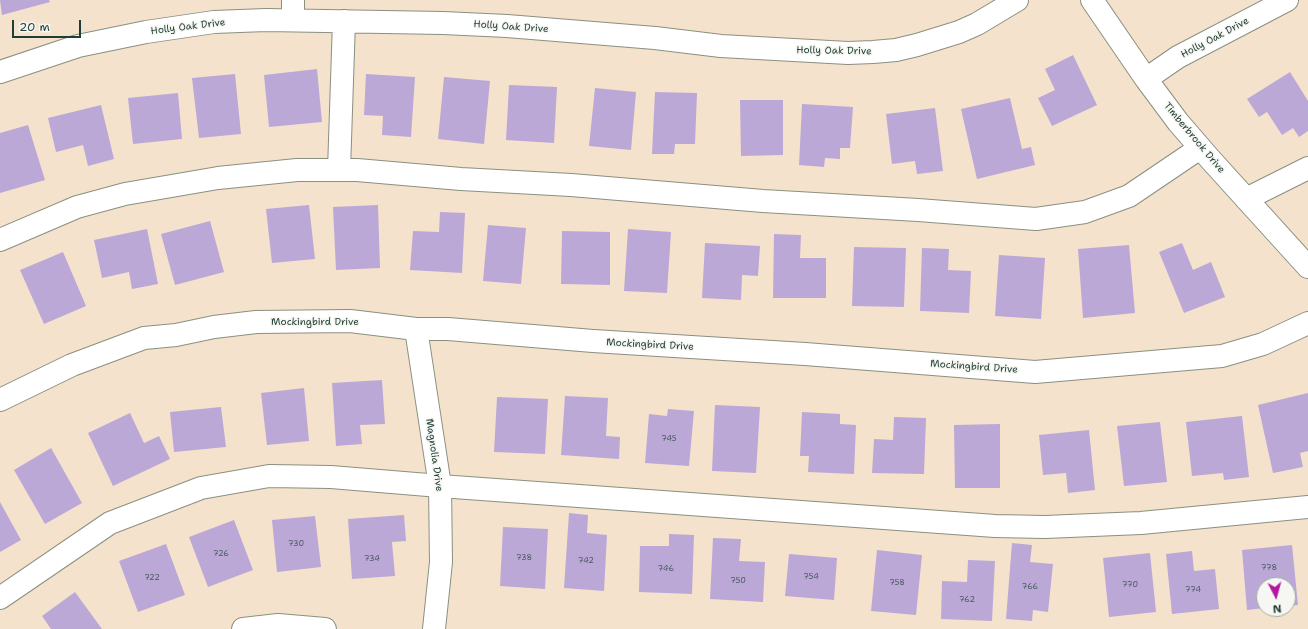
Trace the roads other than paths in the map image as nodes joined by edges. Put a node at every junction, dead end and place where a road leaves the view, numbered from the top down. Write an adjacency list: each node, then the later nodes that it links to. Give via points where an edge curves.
1 (1017, 0): 5 (street, Holly Oak Drive, via 977,24 938,39 896,50 848,53 721,46 508,26)
2 (1092, 0): 7 (street, Timberbrook Drive)
3 (1287, 0): 7 (street, Holly Oak Drive, via 1178,57)
4 (293, 10): 5 (street, Holly Oak Drive); 6 (street, Holly Oak Drive, via 146,32 78,46)
5 (344, 21): 10 (street)
6 (0, 72)
7 (1146, 79): 8 (street, Timberbrook Drive)
8 (1200, 148): 10 (street, via 1129,196 1085,212 1036,219); 11 (street, Timberbrook Drive)
9 (1308, 168): 11 (street)
10 (339, 170): 12 (street, via 297,170 218,178 125,194 77,207)
11 (1246, 199): 13 (street, Timberbrook Drive)
12 (0, 240)
13 (1308, 267)
14 (1308, 323): 15 (street, Mockingbird Drive, via 1263,344 1222,356 1035,372 448,329)
15 (416, 329): 16 (street, Mockingbird Drive, via 350,320 256,322 144,338 72,365); 17 (street, Magnolia Drive)
16 (0, 400)
17 (440, 486): 18 (street, via 994,526 1045,527 1142,523); 19 (street, via 332,477 269,476 201,488 110,523); 22 (street, Magnolia Drive, via 441,562)
18 (1308, 507)
19 (0, 598)
20 (243, 629): 21 (street, via 278,625)
21 (326, 629)
22 (434, 629)

